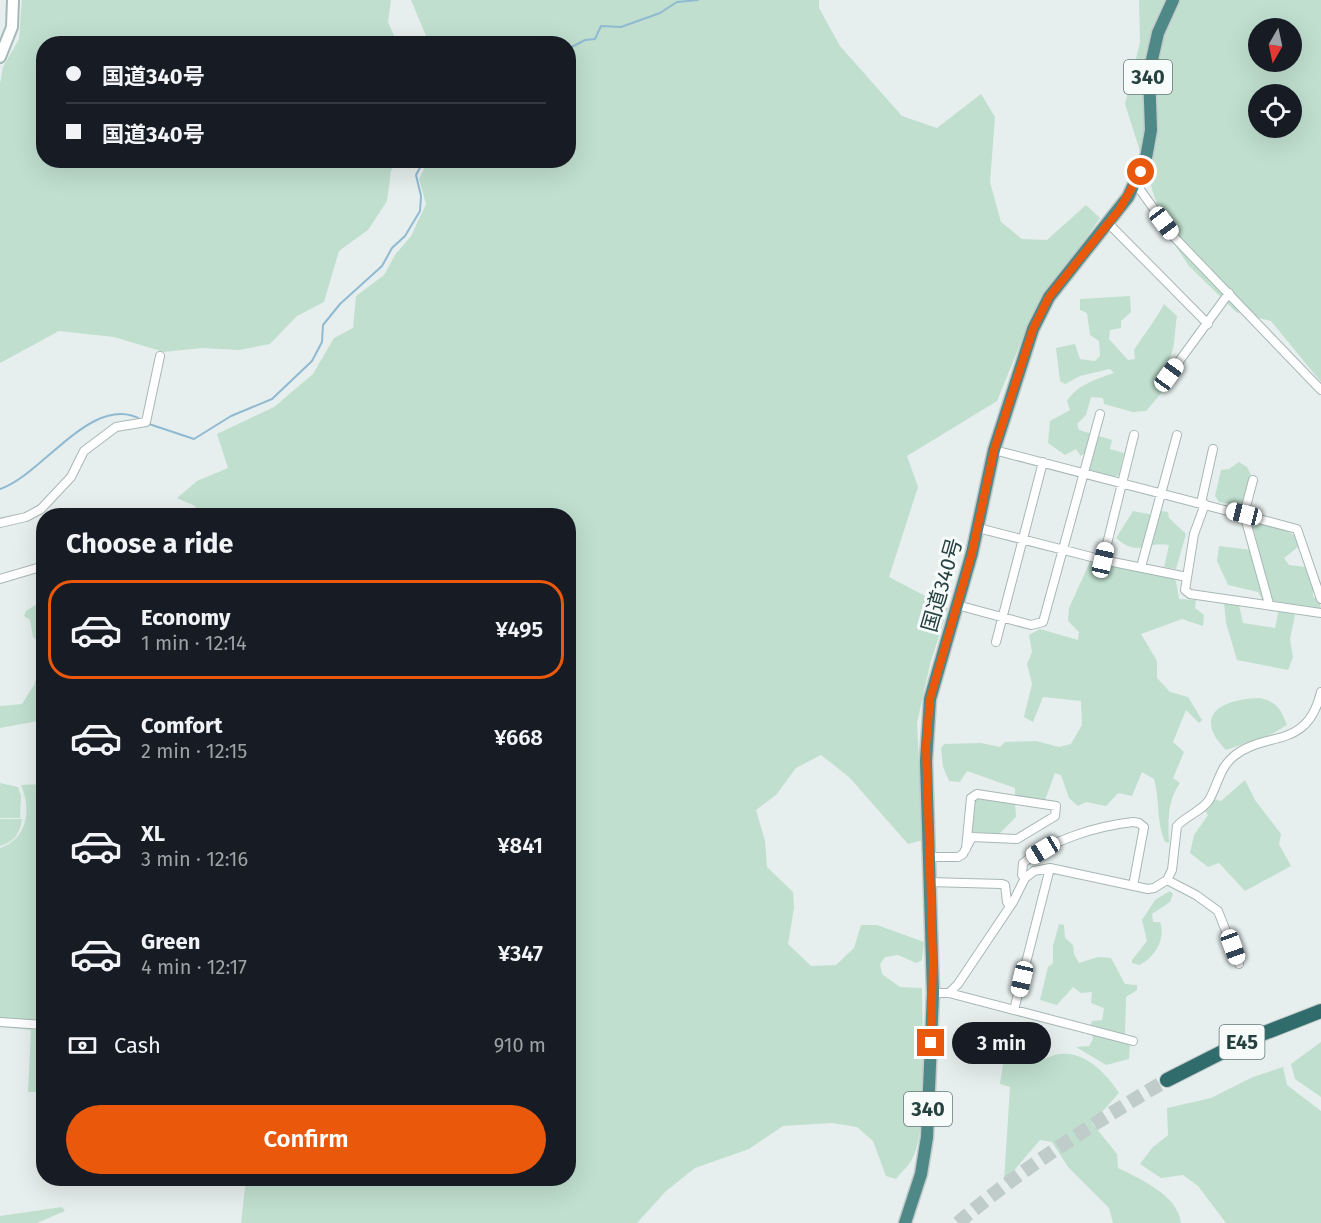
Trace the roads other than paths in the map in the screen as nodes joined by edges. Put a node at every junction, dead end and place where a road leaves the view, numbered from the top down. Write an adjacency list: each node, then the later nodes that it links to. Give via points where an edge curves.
1 (13, 0): 3 (main road, via 12,27)
2 (1173, 0): 4 (highway, 国道340号 / 340, via 1158,33 1149,73 1149,145)
3 (0, 57)
4 (1136, 184): 5 (highway, 国道340号 / 340); 6 (street, via 1174,237)
5 (1108, 223): 7 (street); 15 (highway, 国道340号 / 340, via 1039,314)
6 (1229, 293): 7 (street); 10 (street)
7 (1208, 324): 9 (street)
8 (160, 356): 22 (street, via 146,422 116,427 84,451 71,477)
9 (1169, 375)
10 (1321, 390)
11 (1100, 414): 17 (street)
12 (1134, 435): 19 (street)
13 (1177, 435): 20 (street)
14 (1213, 449): 21 (street)
15 (994, 450): 16 (street); 26 (highway, 国道340号 / 340)
16 (1043, 462): 17 (street); 27 (street)
17 (1083, 472): 19 (street); 28 (street)
18 (1253, 480): 24 (street)
19 (1122, 483): 20 (street); 29 (street)
20 (1161, 493): 21 (street); 30 (street)
21 (1203, 504): 24 (street); 32 (street)
22 (42, 508)
23 (36, 511): 25 (street)
24 (1244, 514): 34 (street, via 1297,529); 35 (street)
25 (0, 523)
26 (978, 528): 27 (street); 36 (highway, 国道340号 / 340)
27 (1022, 538): 28 (street); 38 (street)
28 (1062, 549): 29 (street); 38 (street, via 1043,622 1036,626)
29 (1103, 560): 30 (street)
30 (1141, 567): 32 (street)
31 (36, 568): 33 (street)
32 (1187, 577): 35 (street, via 1185,591 1190,594)
33 (0, 579)
34 (1321, 599)
35 (1269, 604): 37 (street)
36 (957, 605): 38 (street); 42 (highway, 国道340号 / 340, via 927,717)
37 (1321, 613)
38 (1002, 616): 39 (street)
39 (996, 642)
40 (1321, 692): 45 (street, via 1315,710 1303,726 1281,739 1245,749 1223,768 1209,800 1177,826 1172,870)
41 (966, 849): 41 (street, via 972,837 1024,837 1055,816 1056,806 977,794 968,807); 42 (street, via 958,857)
42 (929, 857): 46 (highway, 国道340号 / 340)
43 (1050, 868): 44 (street, via 1034,871); 47 (street); 52 (street)
44 (1025, 878): 47 (street, via 1023,863 1043,850 1081,835 1133,822 1144,827); 48 (street)
45 (1167, 880): 47 (street, via 1148,889); 49 (street, via 1218,911)
46 (930, 882): 48 (street, via 1002,884); 50 (highway, 国道340号 / 340)
47 (1133, 886)
48 (1010, 906): 51 (street)
49 (1239, 964)
50 (933, 993): 51 (street); 58 (highway, 国道340号 / 340, via 926,1151)
51 (949, 993): 52 (street)
52 (1014, 1010): 56 (street)
53 (1321, 1011): 57 (highway, E45, via 1245,1041)
54 (0, 1022): 55 (street)
55 (36, 1024)
56 (1133, 1041)
57 (1167, 1080)
58 (906, 1223)

